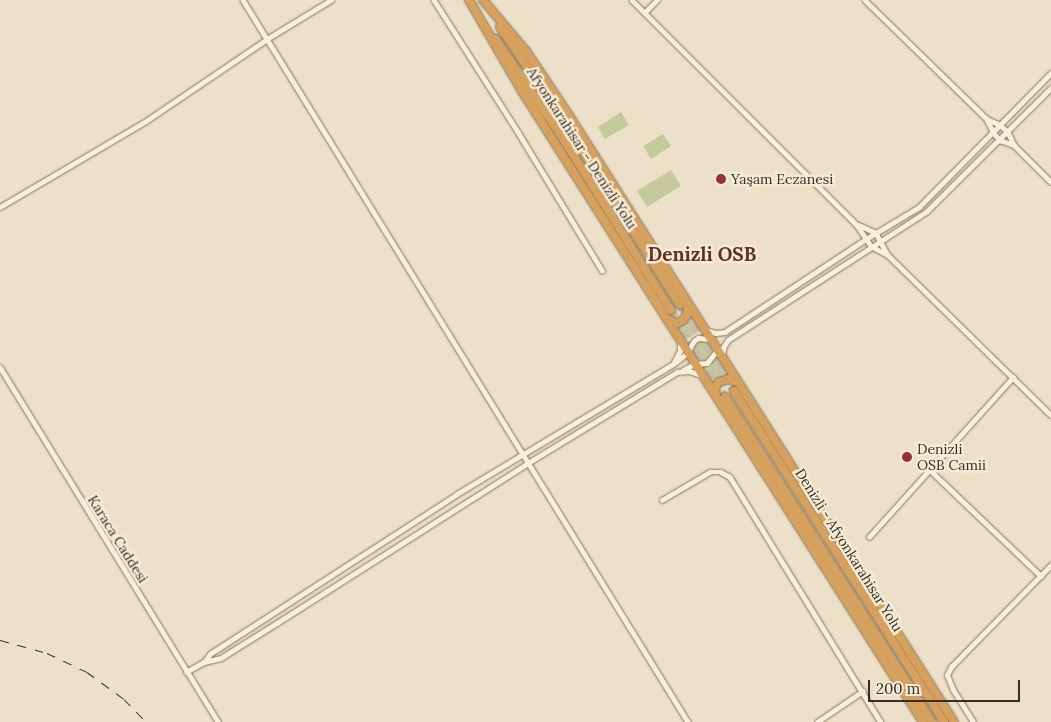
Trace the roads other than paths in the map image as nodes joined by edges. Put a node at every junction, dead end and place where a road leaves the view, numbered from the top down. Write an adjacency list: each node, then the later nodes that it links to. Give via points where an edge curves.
1 (244, 0): 10 (street)
2 (330, 0): 10 (street)
3 (434, 0): 27 (street)
4 (470, 0): 29 (highway, Afyonkarahisar - Denizli Yolu, via 560,134); 30 (highway, via 512,76)
5 (483, 0): 28 (highway)
6 (632, 0): 9 (street)
7 (657, 0): 9 (street)
8 (865, 0): 13 (street)
9 (645, 12): 21 (street)
10 (267, 39): 20 (street, via 146,121); 49 (street)
11 (1051, 73): 14 (street)
12 (1051, 88): 16 (street)
13 (987, 119): 14 (street); 15 (street)
14 (1000, 125): 15 (street); 16 (street)
15 (993, 132): 17 (street); 22 (street, via 920,207)
16 (1008, 132): 17 (street); 18 (street)
17 (1000, 140): 18 (street); 24 (street, via 926,212)
18 (1014, 145): 19 (street)
19 (1051, 182)
20 (0, 207)
21 (858, 225): 22 (street); 23 (street)
22 (876, 233): 23 (street); 24 (street)
23 (866, 239): 25 (street); 32 (street)
24 (881, 240): 25 (street); 26 (street)
25 (871, 246): 26 (street); 34 (street)
26 (888, 255): 44 (street)
27 (602, 270)
28 (683, 303): 30 (highway, via 688,313 683,320 677,323); 31 (highway)
29 (671, 310)
30 (665, 318): 35 (highway)
31 (704, 330): 32 (street); 33 (highway)
32 (725, 332): 33 (street)
33 (710, 339): 36 (highway); 37 (street, via 698,338)
34 (728, 340): 36 (street); 38 (street)
35 (680, 341): 37 (highway); 39 (street, via 680,351)
36 (717, 350): 38 (highway); 40 (street, via 707,363)
37 (687, 353): 39 (street); 40 (highway)
38 (722, 359): 45 (highway)
39 (673, 364): 49 (street)
40 (695, 364): 42 (street); 43 (highway)
41 (0, 367): 57 (street, Karaca Caddesi)
42 (677, 372): 43 (street, via 689,371); 50 (street)
43 (702, 376): 47 (highway)
44 (1013, 377): 48 (street); 51 (street)
45 (736, 387): 47 (highway, via 729,379 719,382); 65 (highway, Denizli - Afyonkarahisar Yolu); 66 (highway)
46 (725, 397): 64 (highway)
47 (716, 398): 63 (highway)
48 (1051, 415)
49 (523, 453): 50 (street); 56 (street, via 210,654)
50 (528, 463): 56 (street, via 221,658); 60 (street)
51 (929, 469): 53 (street); 55 (street)
52 (662, 500): 58 (street, via 710,472 721,472 730,477)
53 (869, 537)
54 (1051, 565): 55 (street)
55 (1041, 576): 67 (street, via 951,667 947,675)
56 (204, 662): 57 (street)
57 (186, 672): 59 (street, Karaca Caddesi)
58 (863, 692): 61 (street); 62 (street)
59 (218, 722)
60 (688, 722)
61 (817, 722)
62 (882, 722)
63 (923, 722)
64 (932, 722)
65 (944, 722)
66 (954, 722)
67 (973, 722)

